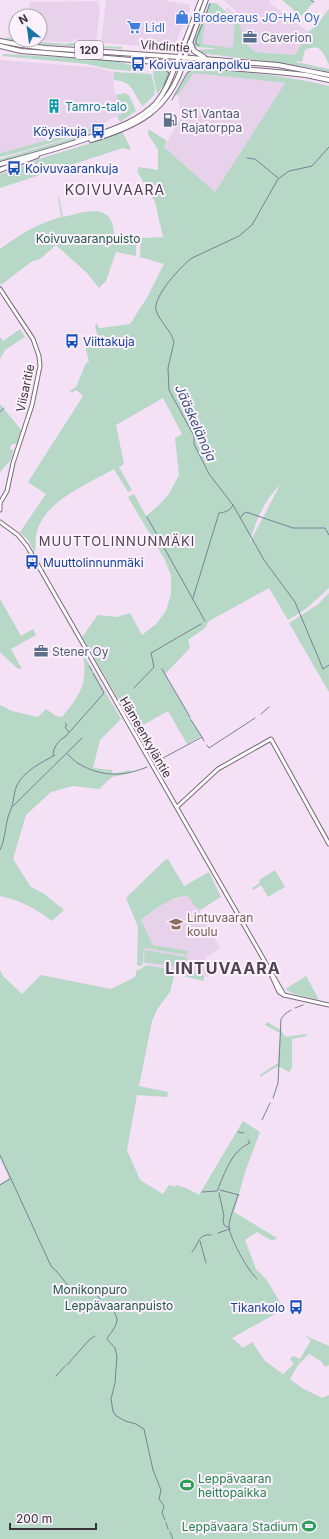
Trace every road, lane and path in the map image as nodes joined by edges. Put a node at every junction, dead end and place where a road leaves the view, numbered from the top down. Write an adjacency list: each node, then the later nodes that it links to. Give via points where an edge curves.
1 (201, 0): 6 (main road)
2 (206, 0): 4 (main road)
3 (0, 41): 6 (main road, Vihdintie / 120, via 41,47)
4 (190, 42): 7 (main road); 8 (main road, via 195,53)
5 (0, 46): 9 (main road, Vihdintie / 120, via 34,52)
6 (179, 56): 7 (main road, Vihdintie / 120); 9 (main road)
7 (185, 57): 8 (main road, Vihdintie / 120); 10 (main road)
8 (212, 59): 11 (main road, Vihdintie / 120, via 286,66)
9 (176, 63): 10 (main road, Vihdintie / 120); 13 (main road, via 166,89 149,110 134,120)
10 (184, 64): 12 (main road, Vihdintie / 120, via 294,74); 13 (main road, via 170,94 151,113 117,132)
11 (329, 75)
12 (329, 80)
13 (77, 143): 14 (main road)
14 (44, 153): 15 (main road); 16 (main road)
15 (0, 164)
16 (0, 170)
17 (0, 289): 18 (street, Viisaritie, via 33,339 40,366 32,405 13,463 7,491)
18 (2, 499): 19 (street, Viisaritie)
19 (0, 504): 20 (street)
20 (0, 510)
21 (0, 521): 22 (street, Hämeenkyläntie, via 27,546)
22 (177, 807): 23 (street, via 226,763 270,739); 24 (street, Hämeenkyläntie, via 284,995)
23 (329, 844)
24 (329, 1005)

